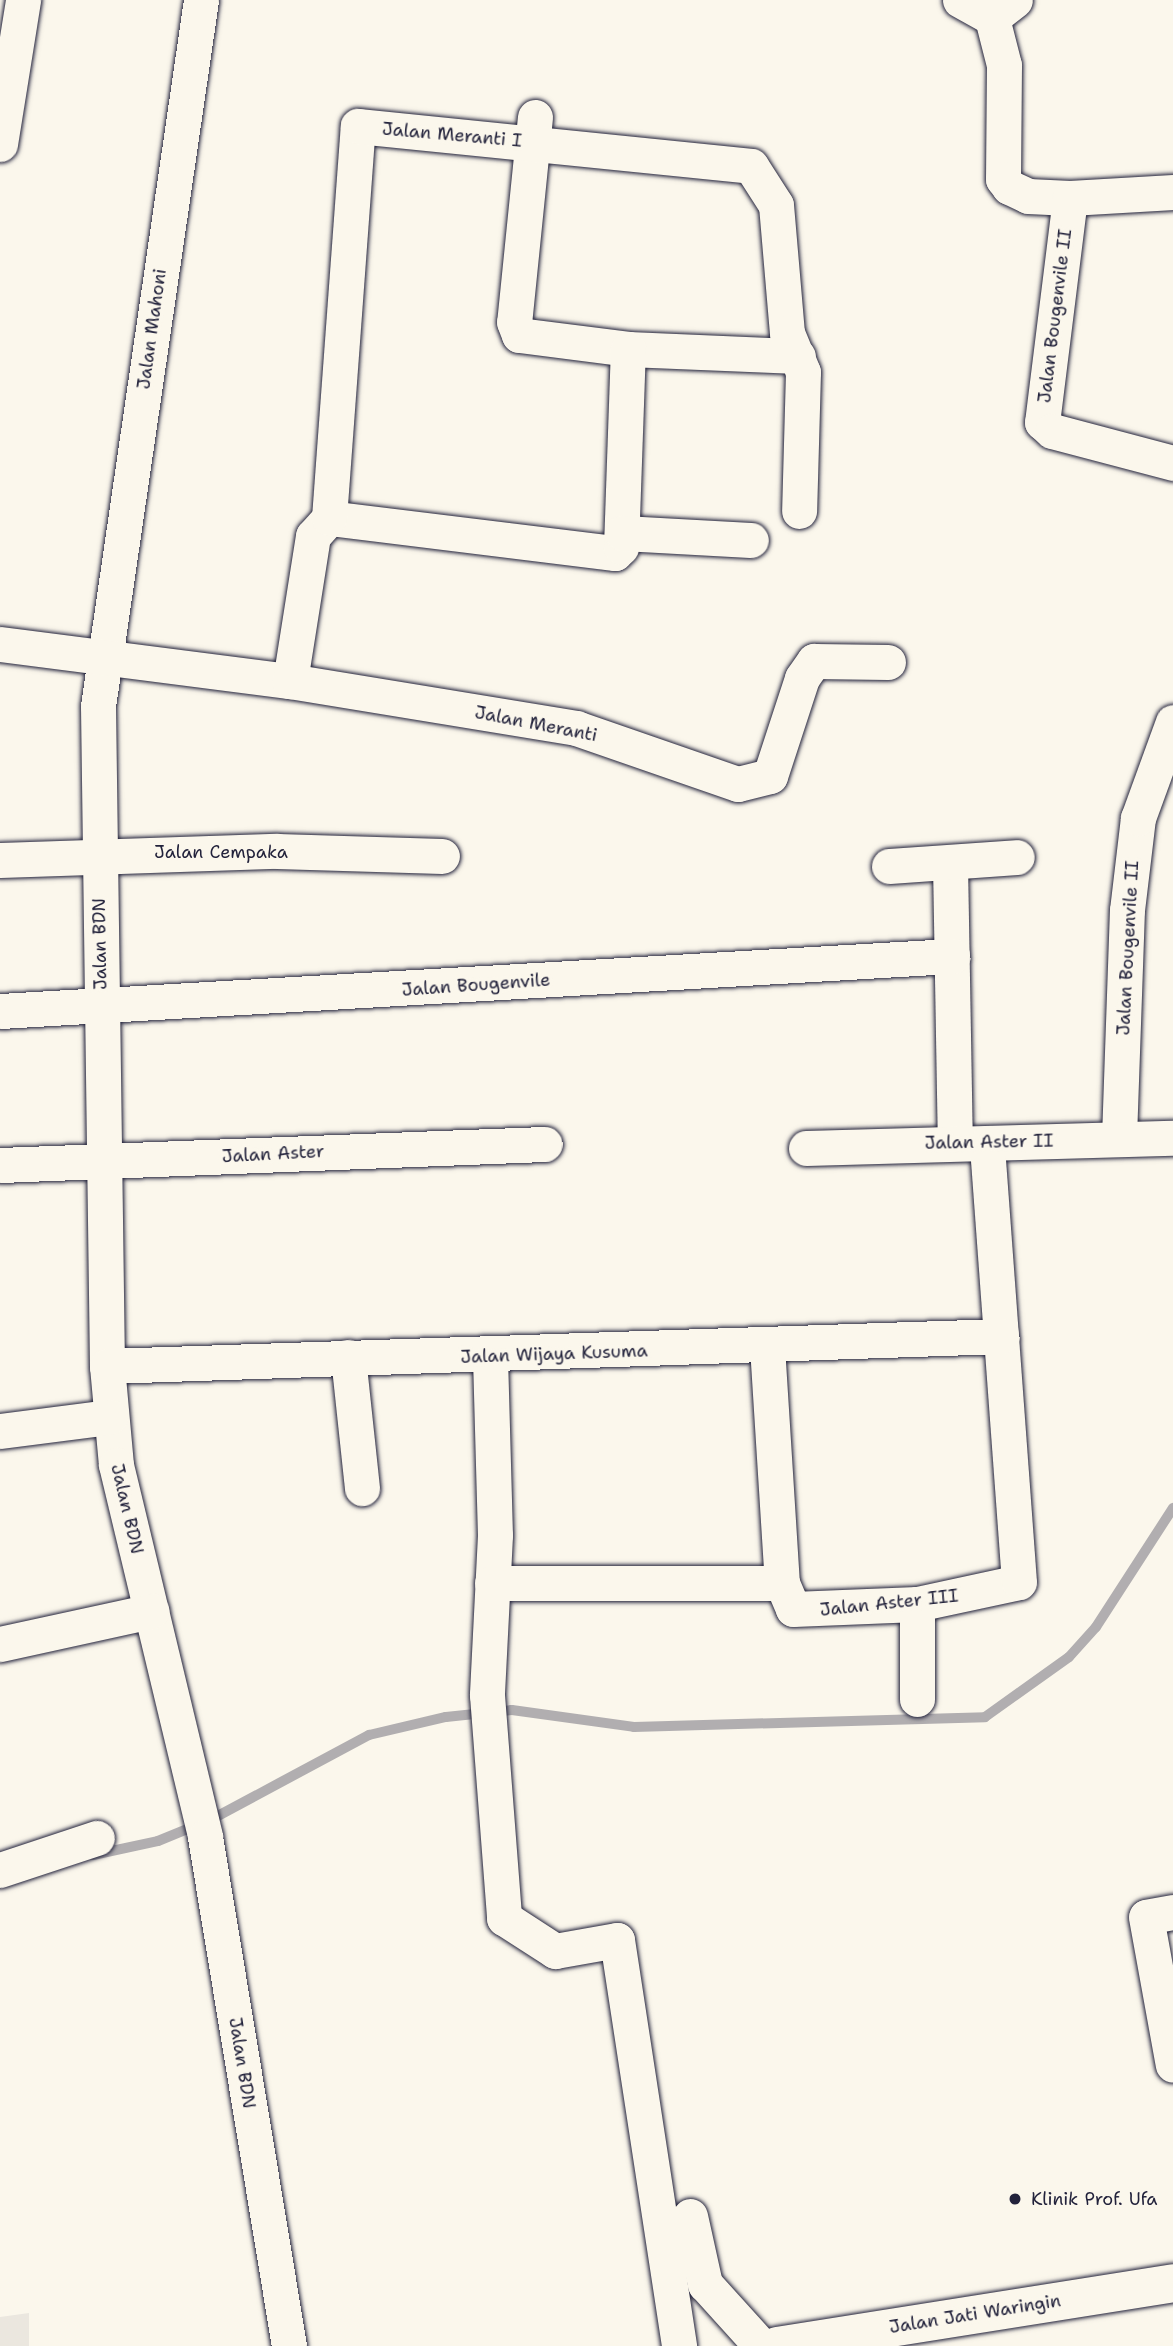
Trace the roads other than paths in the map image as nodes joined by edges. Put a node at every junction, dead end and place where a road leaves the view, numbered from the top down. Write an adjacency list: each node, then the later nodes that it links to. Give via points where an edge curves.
1 (23, 0): 6 (street)
2 (201, 0): 17 (street, Jalan Mahoni)
3 (960, 0): 4 (street)
4 (1004, 9): 8 (street, via 1003,179 1028,195)
5 (534, 130): 9 (street, via 514,322 519,335); 10 (street, Jalan Meranti I, via 751,166 776,205 787,333); 13 (street, Jalan Meranti I, via 358,126)
6 (0, 144)
7 (1173, 192): 8 (street)
8 (1070, 198): 11 (street, Jalan Bougenvile II, via 1042,422 1052,431)
9 (628, 349): 10 (street); 14 (street)
10 (799, 356): 12 (street, Jalan Meranti I, via 806,388)
11 (1173, 463)
12 (799, 510)
13 (329, 518): 14 (street, via 607,555 621,547); 19 (street, Jalan Meranti I, via 313,536)
14 (622, 533): 15 (street)
15 (751, 540)
16 (0, 644): 17 (street, Jalan Meranti)
17 (101, 658): 19 (street, Jalan Meranti); 21 (street, Jalan BDN)
18 (888, 662): 19 (street, Jalan Meranti, via 814,661 802,678 770,776 738,784 576,728)
19 (290, 681)
20 (1173, 722): 30 (street, Jalan Bougenvile II, via 1138,818 1127,910)
21 (99, 853): 22 (street, Jalan Cempaka); 24 (street, Jalan Cempaka); 28 (street, Jalan BDN)
22 (442, 856)
23 (1017, 858): 25 (street)
24 (0, 860)
25 (950, 863): 26 (street); 27 (street, Jalan Aster III)
26 (889, 866)
27 (952, 956): 28 (street, Jalan Bougenvile); 32 (street, Jalan Aster III)
28 (101, 1009): 29 (street, Jalan Bougenvile); 35 (street, Jalan BDN)
29 (0, 1011)
30 (1119, 1138): 31 (street, Jalan Aster II); 32 (street, Jalan Aster II)
31 (1173, 1138)
32 (972, 1142): 34 (street, Jalan Aster II); 37 (street, Jalan Aster III)
33 (545, 1144): 35 (street, Jalan Aster)
34 (806, 1149)
35 (106, 1164): 36 (street, Jalan Aster); 41 (street, Jalan BDN)
36 (0, 1165)
37 (1001, 1336): 38 (street, Jalan Wijaya Kusuma); 47 (street, Jalan Aster III, via 1023,1571 1008,1587)
38 (767, 1346): 40 (street, Jalan Wijaya Kusuma); 46 (street, Jalan Aster III)
39 (348, 1357): 40 (street, Jalan Wijaya Kusuma); 41 (street, Jalan Wijaya Kusuma); 44 (street)
40 (490, 1357): 45 (street)
41 (107, 1366): 42 (street, Jalan BDN)
42 (110, 1417): 43 (street); 48 (street, Jalan BDN)
43 (0, 1431)
44 (362, 1488)
45 (492, 1583): 46 (street); 58 (street, via 489,1711 504,1918 555,1951 617,1940)
46 (782, 1583): 47 (street, Jalan Aster III, via 784,1600 804,1612)
47 (917, 1604): 50 (street)
48 (151, 1611): 49 (street); 57 (street, Jalan BDN, via 198,1798)
49 (0, 1644)
50 (917, 1699)
51 (97, 1838): 52 (street)
52 (0, 1870)
53 (1173, 1912): 54 (street, via 1146,1917)
54 (1173, 2065)
55 (690, 2216): 59 (street, via 705,2284)
56 (1173, 2283): 60 (main road, Jalan Jati Waringin)
57 (289, 2346)
58 (679, 2346)
59 (761, 2346)
60 (777, 2346)

